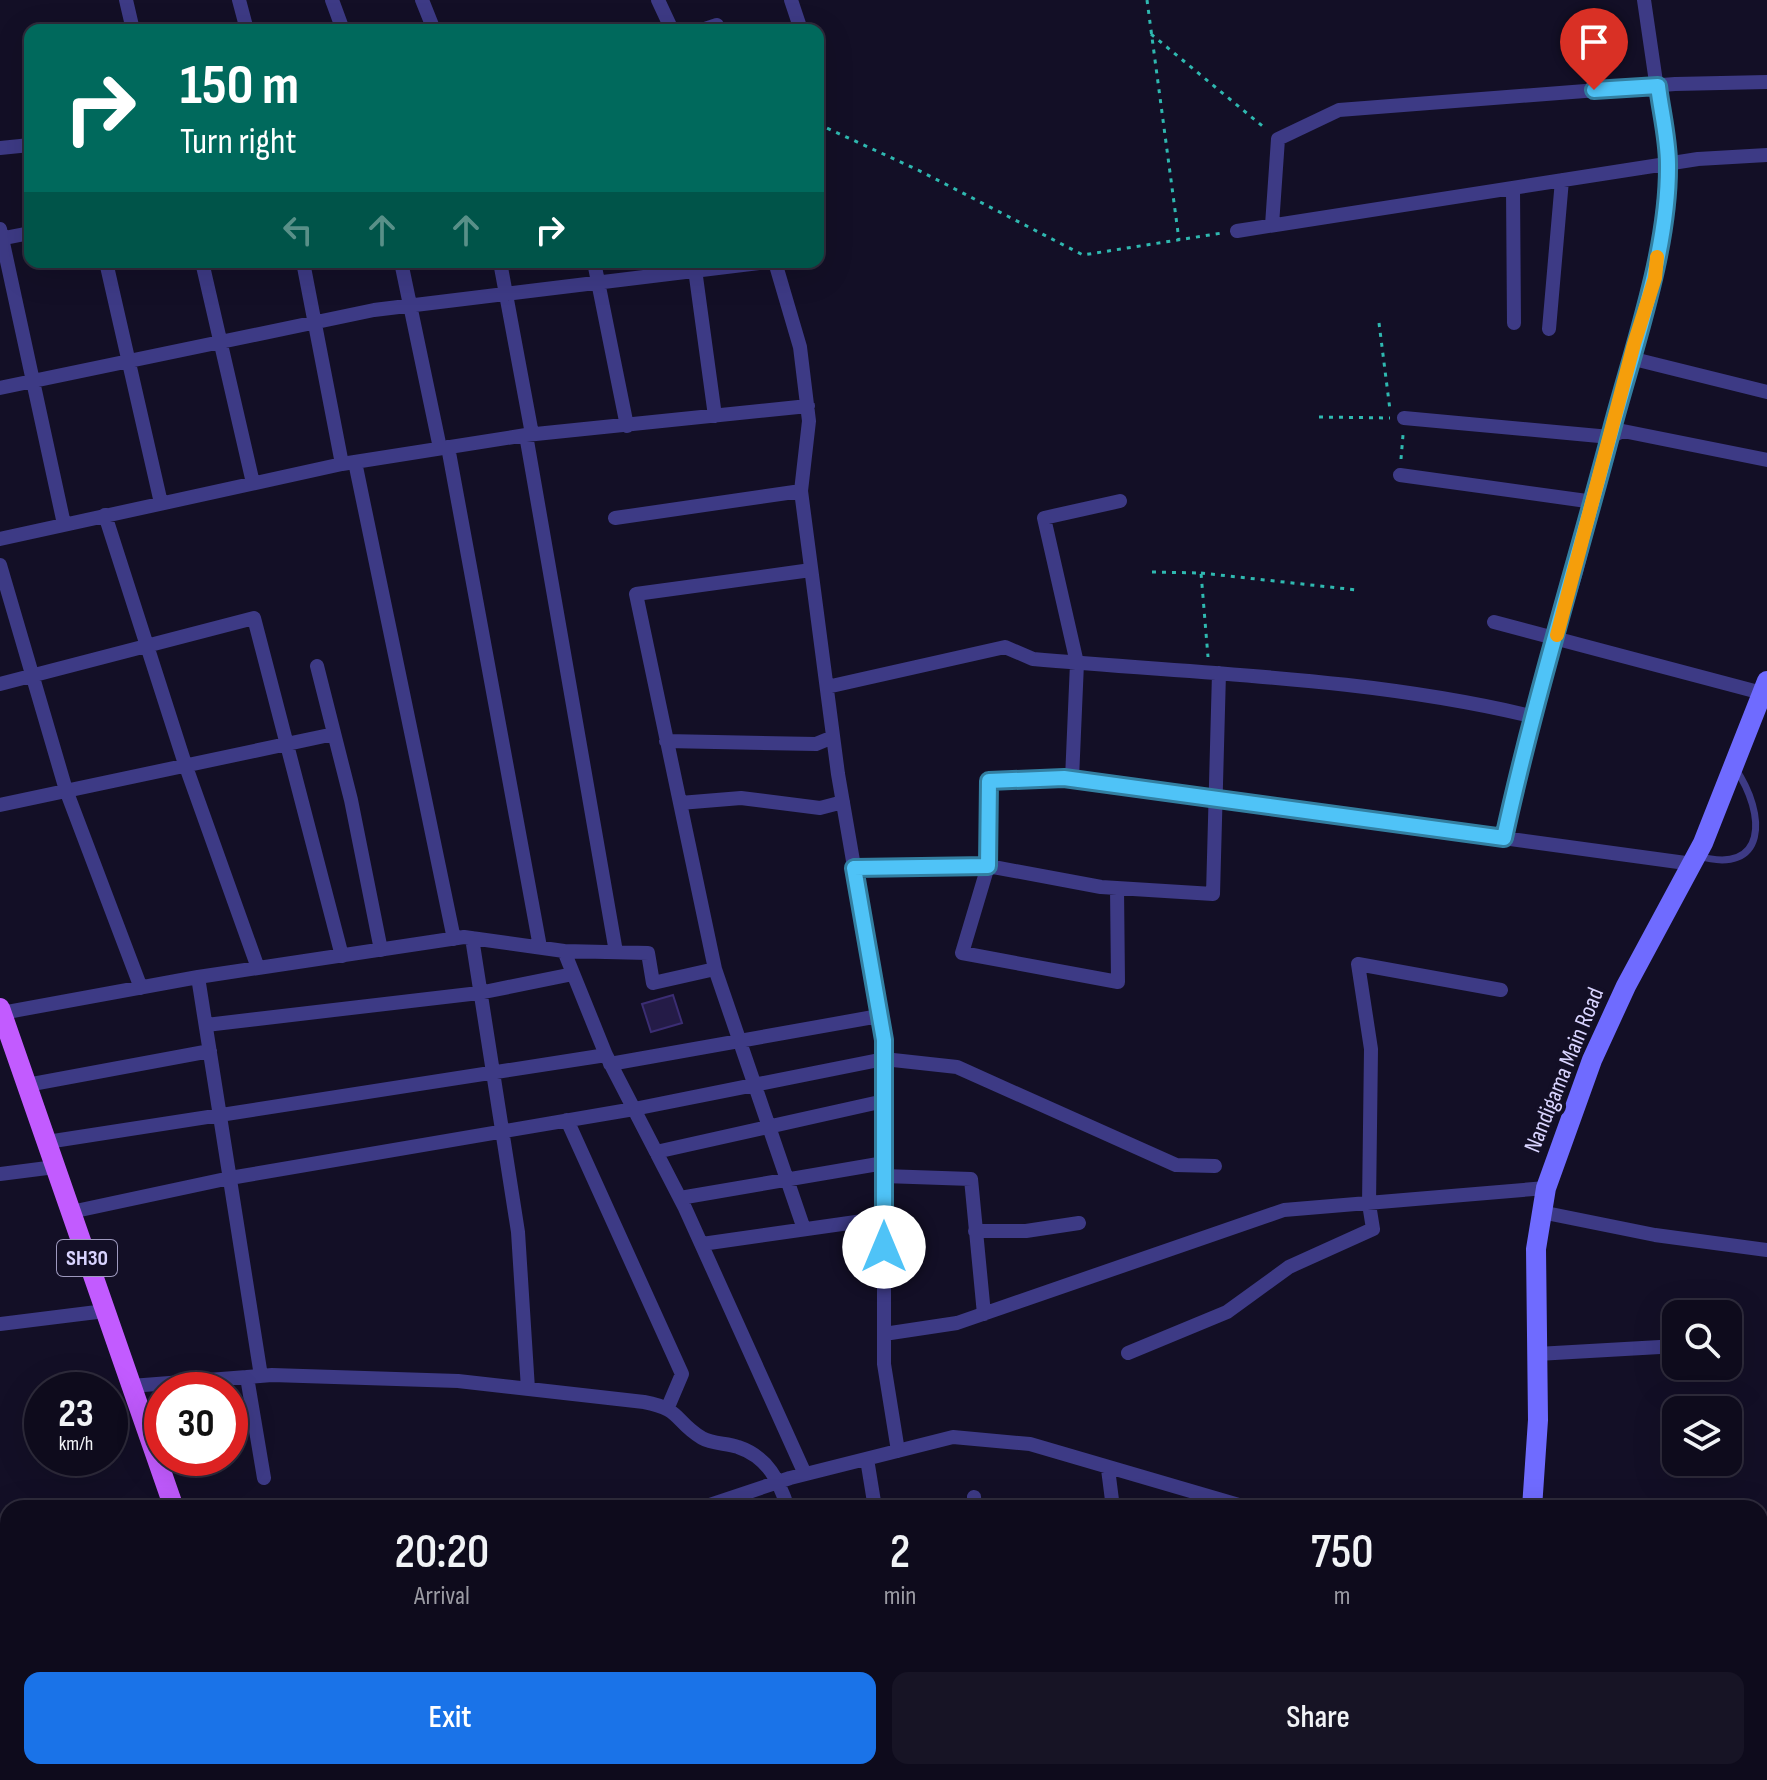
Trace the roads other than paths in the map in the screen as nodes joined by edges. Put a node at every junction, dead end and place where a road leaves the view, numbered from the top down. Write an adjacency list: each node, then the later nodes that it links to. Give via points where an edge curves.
1 (126, 0): 8 (street)
2 (239, 0): 9 (street)
3 (332, 0): 10 (street)
4 (422, 0): 11 (street)
5 (658, 0): 12 (street)
6 (791, 0): 13 (street)
7 (1644, 0): 15 (street)
8 (132, 24)
9 (245, 24)
10 (341, 24)
11 (432, 24)
12 (669, 24)
13 (799, 24)
14 (1767, 82): 15 (street)
15 (1658, 86): 19 (street); 22 (street, via 1339,110 1278,139)
16 (24, 146): 17 (street)
17 (0, 148)
18 (1767, 155): 19 (street)
19 (1668, 164): 20 (street); 42 (street, via 1655,278)
20 (1562, 180): 21 (street); 40 (street)
21 (1513, 188): 22 (street); 39 (street)
22 (1272, 225): 23 (street)
23 (1237, 231)
24 (24, 234): 25 (street)
25 (1, 236): 44 (street)
26 (107, 268): 43 (street)
27 (203, 268): 41 (street)
28 (304, 268): 38 (street)
29 (402, 268): 37 (street)
30 (501, 268): 36 (street)
31 (595, 268): 35 (street)
32 (683, 268): 35 (street)
33 (694, 268): 48 (street)
34 (777, 268): 47 (street, via 800,347)
35 (598, 283): 36 (street); 50 (street)
36 (506, 294): 37 (street); 51 (street)
37 (410, 305): 38 (street); 53 (street)
38 (317, 320): 41 (street); 55 (street)
39 (1514, 323)
40 (1549, 329)
41 (219, 339): 43 (street); 57 (street)
42 (1630, 358): 46 (street); 52 (street)
43 (128, 360): 44 (street); 61 (street)
44 (33, 381): 45 (street); 64 (street)
45 (0, 388)
46 (1767, 392)
47 (808, 406): 48 (street); 58 (street)
48 (715, 416): 50 (street)
49 (1404, 418): 52 (street)
50 (627, 426): 51 (street)
51 (529, 434): 53 (street); 101 (street)
52 (1610, 437): 54 (street, via 1623,431); 60 (street)
53 (444, 448): 55 (street); 98 (street)
54 (1767, 460)
55 (348, 463): 57 (street); 97 (street)
56 (1400, 475): 60 (street)
57 (253, 483): 61 (street)
58 (801, 491): 63 (street); 67 (street)
59 (1120, 501): 71 (street, via 1044,518)
60 (1594, 502): 69 (street)
61 (161, 503): 62 (street)
62 (105, 515): 64 (street); 70 (street)
63 (615, 518)
64 (64, 524): 65 (street)
65 (0, 539)
66 (0, 565): 74 (street)
67 (811, 570): 76 (street); 81 (street, via 636,594)
68 (1494, 622): 69 (street)
69 (1556, 638): 77 (street); 78 (street)
70 (147, 646): 74 (street); 82 (street, via 254,618); 83 (street)
71 (1077, 663): 73 (street); 76 (street, via 1033,659 1005,647); 85 (street)
72 (317, 666): 79 (street)
73 (1214, 673): 78 (street, via 1298,678 1488,706 1531,716); 87 (street)
74 (33, 677): 75 (street); 86 (street)
75 (0, 684)
76 (827, 687): 80 (street)
77 (1765, 687): 84 (street, Nandigama Main Road)
78 (1530, 723): 91 (street)
79 (334, 734): 82 (street); 99 (street)
80 (833, 737): 81 (street, via 816,744); 88 (street)
81 (666, 741): 89 (street)
82 (287, 743): 83 (street); 102 (street)
83 (185, 764): 86 (street); 103 (street)
84 (1733, 767): 92 (street, Nandigama Main Road); 92 (lane, via 1751,785 1766,820 1759,847 1742,860)
85 (1072, 779): 87 (street); 93 (street, via 989,781)
86 (66, 790): 90 (street); 107 (street)
87 (1216, 797): 91 (street); 95 (street, via 1213,894)
88 (843, 802): 89 (street, via 820,808 741,798); 94 (street)
89 (680, 803): 104 (street)
90 (0, 805)
91 (1504, 838): 92 (street)
92 (1695, 860): 134 (street, Nandigama Main Road, via 1592,1060)
93 (988, 866): 94 (street); 95 (street); 95 (street, via 962,953 1118,982)
94 (854, 868): 111 (street)
95 (1117, 888)
96 (472, 938): 97 (street); 98 (street); 109 (street)
97 (454, 939): 99 (street)
98 (540, 947): 100 (street)
99 (381, 950): 102 (street)
100 (564, 951): 101 (street); 105 (street)
101 (616, 952): 104 (street, via 648,953 653,983)
102 (342, 956): 103 (street)
103 (258, 968): 106 (street)
104 (715, 969): 113 (street)
105 (573, 974): 109 (street); 116 (street)
106 (198, 977): 107 (street); 112 (street)
107 (141, 988): 110 (street)
108 (1501, 990): 136 (street, via 1358,964 1371,1049)
109 (479, 993): 112 (street); 117 (street)
110 (1, 1011): 118 (main road, SH30)
111 (879, 1016): 113 (street); 115 (street)
112 (206, 1025): 114 (street)
113 (739, 1041): 116 (street); 119 (street)
114 (210, 1051): 118 (street); 122 (street)
115 (884, 1059): 119 (street); 120 (street); 128 (street, via 957,1067 1176,1165)
116 (608, 1060): 117 (street); 121 (street)
117 (492, 1072): 122 (street); 125 (street)
118 (27, 1085): 126 (main road, SH30)
119 (754, 1085): 121 (street); 124 (street)
120 (884, 1101): 124 (street); 130 (street)
121 (634, 1109): 123 (street); 127 (street)
122 (219, 1113): 126 (street); 132 (street)
123 (567, 1120): 125 (street); 155 (street, via 682,1374)
124 (769, 1127): 127 (street); 133 (street)
125 (502, 1130): 132 (street); 154 (street, via 518,1232)
126 (47, 1142): 129 (main road, SH30)
127 (656, 1152): 135 (street)
128 (1215, 1166)
129 (55, 1167): 131 (street); 137 (main road, SH30)
130 (884, 1169): 133 (street); 139 (street); 142 (street, via 971,1179)
131 (0, 1174)
132 (230, 1178): 137 (street); 152 (street)
133 (787, 1179): 135 (street); 141 (street)
134 (1546, 1188): 136 (street); 138 (street, Nandigama Main Road)
135 (680, 1198): 143 (street)
136 (1369, 1204): 146 (street, via 1284,1210); 150 (street, via 1373,1229 1289,1267 1227,1312)
137 (71, 1212): 145 (main road, SH30)
138 (1541, 1212): 144 (street); 151 (street, Nandigama Main Road)
139 (884, 1218): 141 (street); 148 (street)
140 (1079, 1223): 142 (street)
141 (804, 1229): 143 (street)
142 (975, 1231): 146 (street)
143 (702, 1244): 159 (street)
144 (1767, 1250)
145 (105, 1311): 147 (street); 153 (main road, SH30)
146 (984, 1314): 148 (street)
147 (0, 1324)
148 (884, 1334): 156 (street)
149 (1660, 1347): 151 (street)
150 (1128, 1353)
151 (1537, 1354): 168 (street, Nandigama Main Road)
152 (254, 1377): 153 (street); 154 (street, via 458,1381); 160 (street)
153 (131, 1386): 162 (main road, SH30)
154 (528, 1389): 155 (street)
155 (668, 1407): 161 (street, via 704,1440 740,1447 764,1461)
156 (898, 1451): 157 (street); 158 (street, via 953,1437 1030,1444)
157 (867, 1459): 159 (street); 165 (street)
158 (1108, 1469): 166 (street); 167 (street)
159 (805, 1474): 161 (street)
160 (264, 1478)
161 (780, 1482): 163 (street); 164 (street)
162 (171, 1500)
163 (725, 1500)
164 (786, 1500)
165 (874, 1500)
166 (1112, 1500)
167 (1220, 1500)
168 (1533, 1500)

